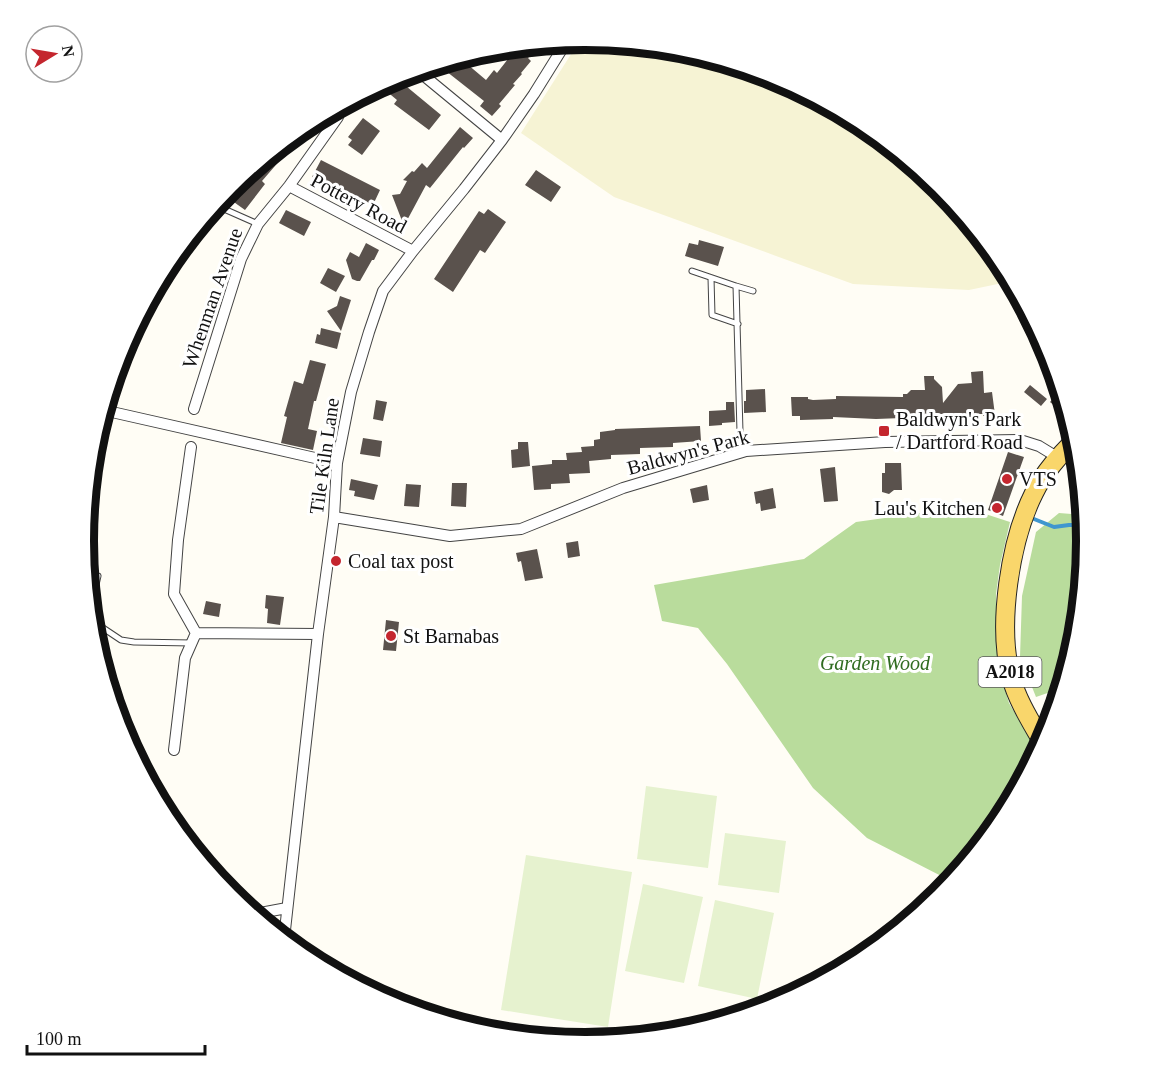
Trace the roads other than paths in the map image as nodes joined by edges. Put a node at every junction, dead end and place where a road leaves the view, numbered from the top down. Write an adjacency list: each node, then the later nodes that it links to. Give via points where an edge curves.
1 (561, 51): 4 (street, Tile Kiln Lane)
2 (425, 77): 4 (street)
3 (338, 117): 5 (street, Whenman Avenue)
4 (502, 140): 8 (street, Tile Kiln Lane)
5 (289, 186): 7 (street, Whenman Avenue); 8 (street, Pottery Road)
6 (224, 209): 7 (lane)
7 (258, 224): 14 (street, Whenman Avenue, via 241,259)
8 (412, 251): 20 (street, Tile Kiln Lane, via 383,291 351,392)
9 (692, 271): 10 (lane)
10 (711, 278): 11 (lane); 13 (lane, via 712,315)
11 (736, 286): 12 (lane); 13 (lane)
12 (753, 291)
13 (738, 324): 18 (lane, via 740,432)
14 (194, 409)
15 (111, 412): 20 (street)
16 (191, 447): 26 (street, via 174,594)
17 (1067, 448): 19 (main road, A2018)
18 (746, 451): 19 (street, Baldwyn's Park, via 885,442 1020,440); 21 (street, Baldwyn's Park, via 623,488 521,529 450,536)
19 (1058, 457): 27 (main road, A2018, via 1034,492 1024,517 1006,595 1005,634 1011,677)
20 (337, 463): 21 (street, Tile Kiln Lane)
21 (334, 517): 25 (street, Tile Kiln Lane)
22 (98, 576): 23 (lane)
23 (96, 585)
24 (102, 628): 26 (lane, via 121,640 134,642)
25 (318, 634): 26 (street); 29 (street, Tile Kiln Lane)
26 (194, 638): 28 (street, via 185,658)
27 (1037, 733)
28 (174, 750)
29 (287, 908): 30 (street); 31 (street, Tile Kiln Lane)
30 (264, 912)
31 (285, 929)

